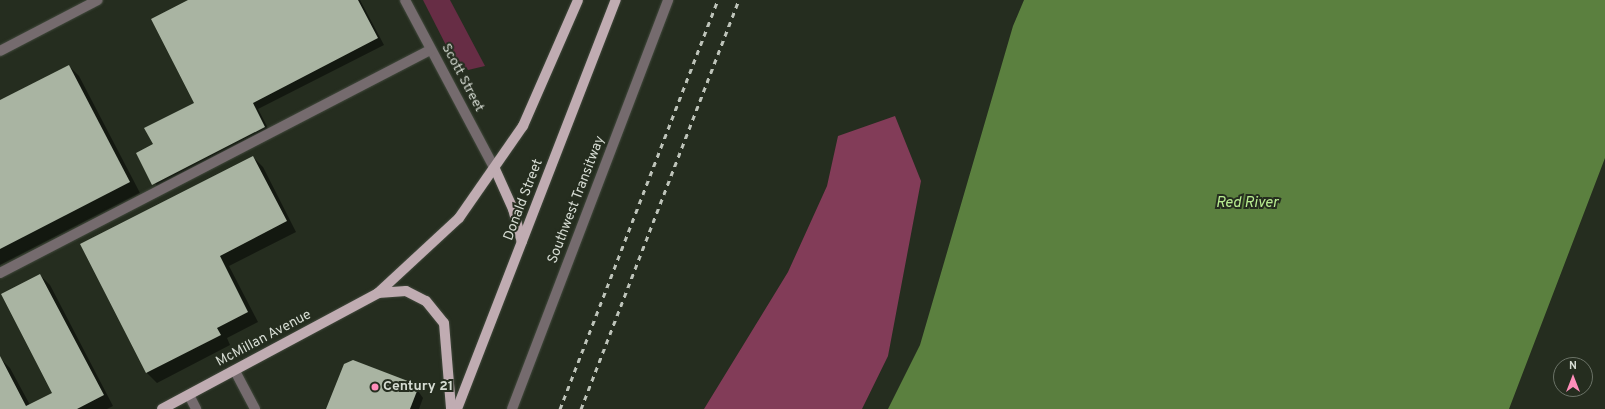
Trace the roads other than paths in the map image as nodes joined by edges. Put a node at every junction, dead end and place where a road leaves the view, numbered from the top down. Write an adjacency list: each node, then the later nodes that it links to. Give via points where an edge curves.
1 (98, 0): 7 (street)
2 (405, 0): 6 (street, Scott Street)
3 (578, 0): 8 (main road, via 523,126)
4 (616, 0): 9 (main road, Donald Street)
5 (668, 0): 19 (street, Southwest Transitway)
6 (431, 50): 8 (street, Scott Street); 10 (street)
7 (0, 51)
8 (495, 169): 9 (main road, via 517,220); 11 (main road, via 459,218)
9 (522, 242): 18 (main road, Donald Street)
10 (0, 273)
11 (378, 293): 12 (main road, McMillan Avenue); 17 (main road, via 412,294 426,301 444,323)
12 (235, 371): 13 (main road, McMillan Avenue); 16 (street)
13 (189, 395): 14 (main road, McMillan Avenue); 15 (street)
14 (162, 409)
15 (196, 409)
16 (255, 409)
17 (451, 409)
18 (457, 409)
19 (512, 409)

